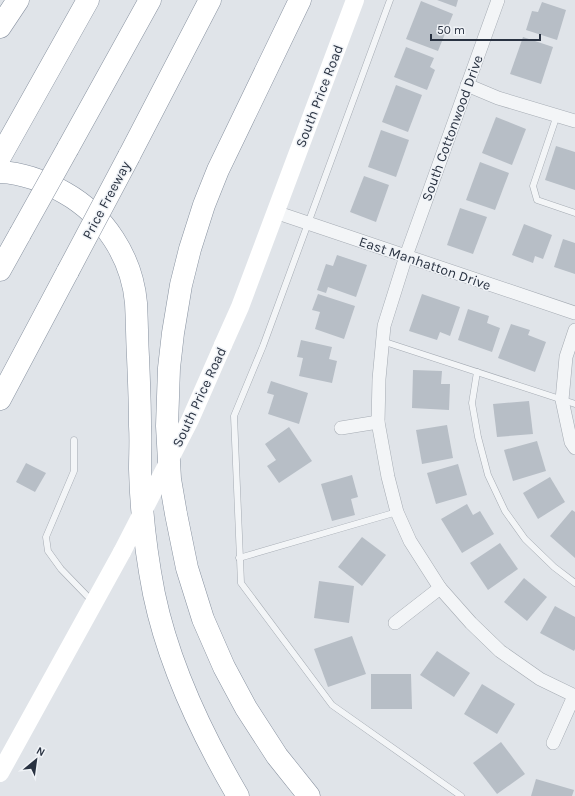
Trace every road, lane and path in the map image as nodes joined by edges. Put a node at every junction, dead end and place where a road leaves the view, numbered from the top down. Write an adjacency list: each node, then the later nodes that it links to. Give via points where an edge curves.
1 (18, 0): 9 (highway)
2 (88, 0): 13 (highway)
3 (150, 0): 19 (highway, bridge)
4 (210, 0): 24 (highway, Price Freeway, bridge)
5 (300, 0): 41 (highway, via 218,170 190,248 172,340 167,426 170,479 176,514 187,568 203,619 246,708 277,756)
6 (355, 0): 15 (main road, South Price Road)
7 (390, 0): 17 (lane)
8 (498, 0): 10 (street, South Cottonwood Drive)
9 (0, 27)
10 (467, 85): 11 (street, via 498,98); 18 (street, South Cottonwood Drive)
11 (557, 115): 12 (street); 16 (lane, via 533,186 537,200)
12 (575, 121)
13 (0, 156)
14 (0, 172): 40 (highway, via 29,177 55,187 75,199 92,212 107,229 125,262 136,302 140,476 146,544 154,594 166,639 198,723)
15 (275, 212): 17 (street, East Manhatton Drive); 35 (main road, South Price Road, bridge, via 240,306 190,420)
16 (575, 213)
17 (308, 223): 18 (street, East Manhatton Drive); 32 (lane, via 234,416)
18 (406, 256): 20 (street, East Manhatton Drive); 22 (street, South Cottonwood Drive, via 384,326)
19 (0, 270)
20 (575, 313)
21 (575, 330): 25 (street, via 566,357)
22 (382, 341): 23 (lane); 27 (street, South Cottonwood Drive)
23 (477, 372): 25 (lane); 33 (lane, via 472,403 488,475 505,511 525,538 554,567)
24 (0, 399)
25 (562, 400): 26 (lane); 30 (street)
26 (575, 404)
27 (378, 422): 28 (street); 31 (street, South Cottonwood Drive)
28 (341, 428)
29 (74, 440): 35 (lane, via 74,471 46,537 48,551)
30 (575, 448)
31 (396, 512): 32 (lane); 34 (street, South Cottonwood Drive, via 410,541)
32 (239, 558): 42 (lane, via 241,583 332,705)
33 (575, 583)
34 (440, 588): 36 (street); 37 (street, South Cottonwood Drive, via 500,651 540,679)
35 (94, 604): 39 (main road, South Price Road)
36 (395, 623)
37 (575, 696): 38 (street)
38 (553, 743)
39 (0, 773)
40 (238, 796)
41 (309, 796)
42 (460, 796)

